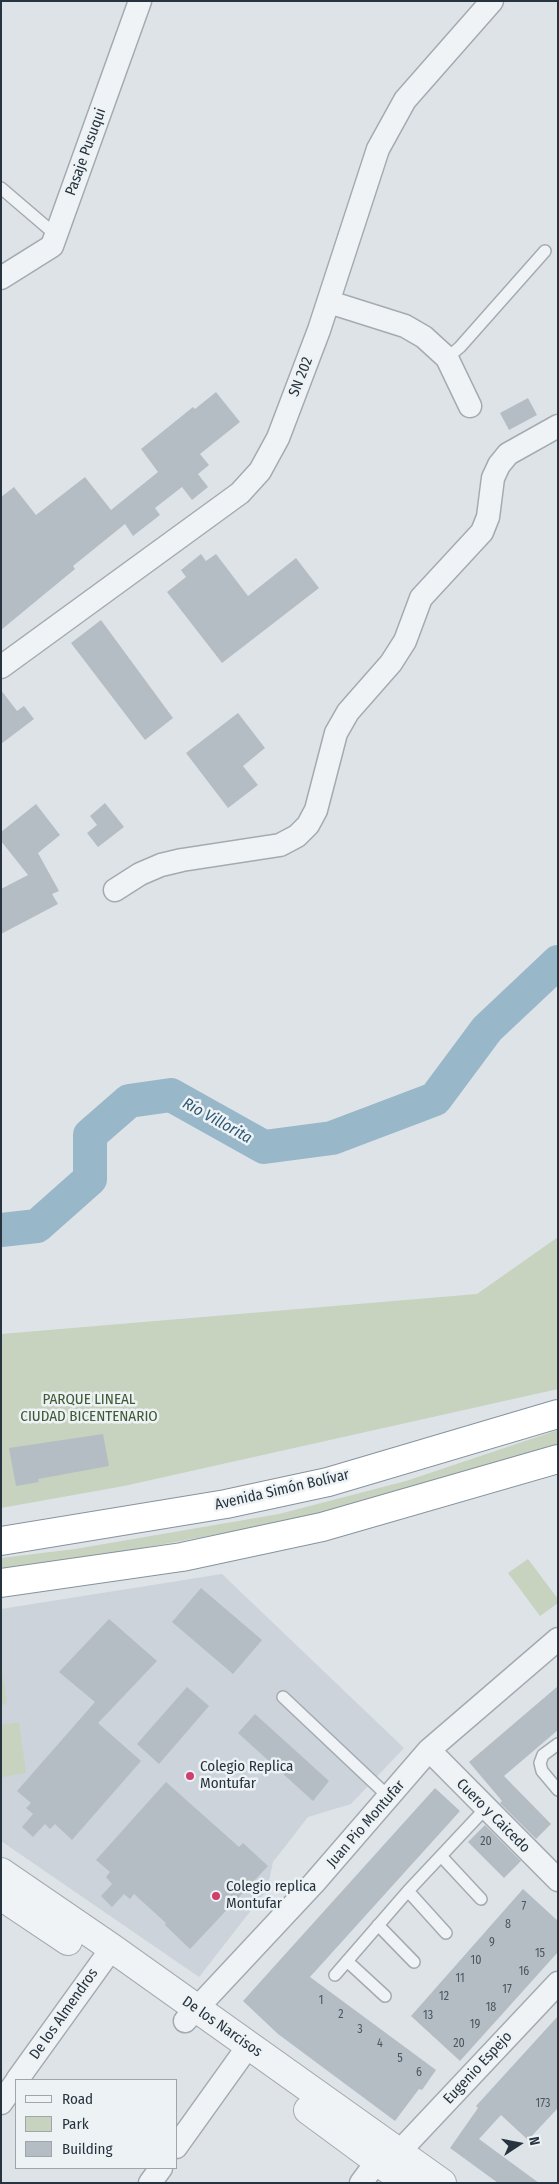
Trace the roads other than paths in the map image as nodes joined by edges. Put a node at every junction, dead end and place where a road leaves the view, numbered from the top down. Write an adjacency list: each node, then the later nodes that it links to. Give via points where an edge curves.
1 (140, 1): 4 (street, Pasaje Pusuqui)
2 (492, 1): 7 (street, SN 202, via 405,100 378,149)
3 (1, 188): 4 (lane)
4 (56, 235): 6 (street, Pasaje Pusuqui, via 50,248)
5 (545, 251): 8 (lane)
6 (1, 278)
7 (328, 302): 8 (street, via 405,326 424,337); 11 (street, SN 202, via 278,438 252,481)
8 (447, 358): 9 (street)
9 (470, 406)
10 (558, 426): 12 (street, via 508,454 499,464 482,532 421,598 405,641 391,663 348,712 336,733 316,810 298,836 280,845 161,865)
11 (1, 667)
12 (115, 890)
13 (558, 1414): 15 (highway, Avenida Simón Bolívar, via 328,1482 226,1504)
14 (558, 1459): 16 (highway, via 322,1527 195,1555)
15 (1, 1541)
16 (1, 1583)
17 (558, 1639): 20 (street, Juan Pio Montufar)
18 (283, 1697): 22 (lane)
19 (558, 1744): 21 (lane, via 543,1755 540,1762 542,1772)
20 (429, 1750): 22 (street, Juan Pio Montufar); 23 (street, Cuero y Caicedo)
21 (558, 1790)
22 (390, 1798): 38 (street, Juan Pio Montufar)
23 (484, 1809): 24 (lane); 26 (street, Cuero y Caicedo)
24 (441, 1856): 27 (lane); 29 (lane)
25 (1, 1872): 32 (street, De los Narcisos)
26 (558, 1880)
27 (408, 1891): 30 (lane); 31 (lane)
28 (1, 1896): 32 (street, De los Narcisos)
29 (481, 1899)
30 (378, 1925): 33 (lane); 34 (lane)
31 (446, 1932)
32 (106, 1955): 38 (street, De los Narcisos); 40 (street, De los Almendros)
33 (347, 1961): 35 (lane); 37 (lane)
34 (414, 1962)
35 (335, 1975)
36 (558, 1984): 44 (street, Eugenio Espejo)
37 (385, 1996)
38 (191, 2015): 39 (street, De los Narcisos)
39 (244, 2052): 43 (street); 44 (street, De los Narcisos)
40 (18, 2079)
41 (15, 2084): 42 (street, De los Almendros)
42 (1, 2104)
43 (178, 2144)
44 (388, 2153): 47 (street, Eugenio Espejo); 48 (street, De los Narcisos); 49 (street, De los Narcisos)
45 (160, 2169): 46 (street)
46 (150, 2183)
47 (361, 2183)
48 (407, 2183)
49 (442, 2183)

